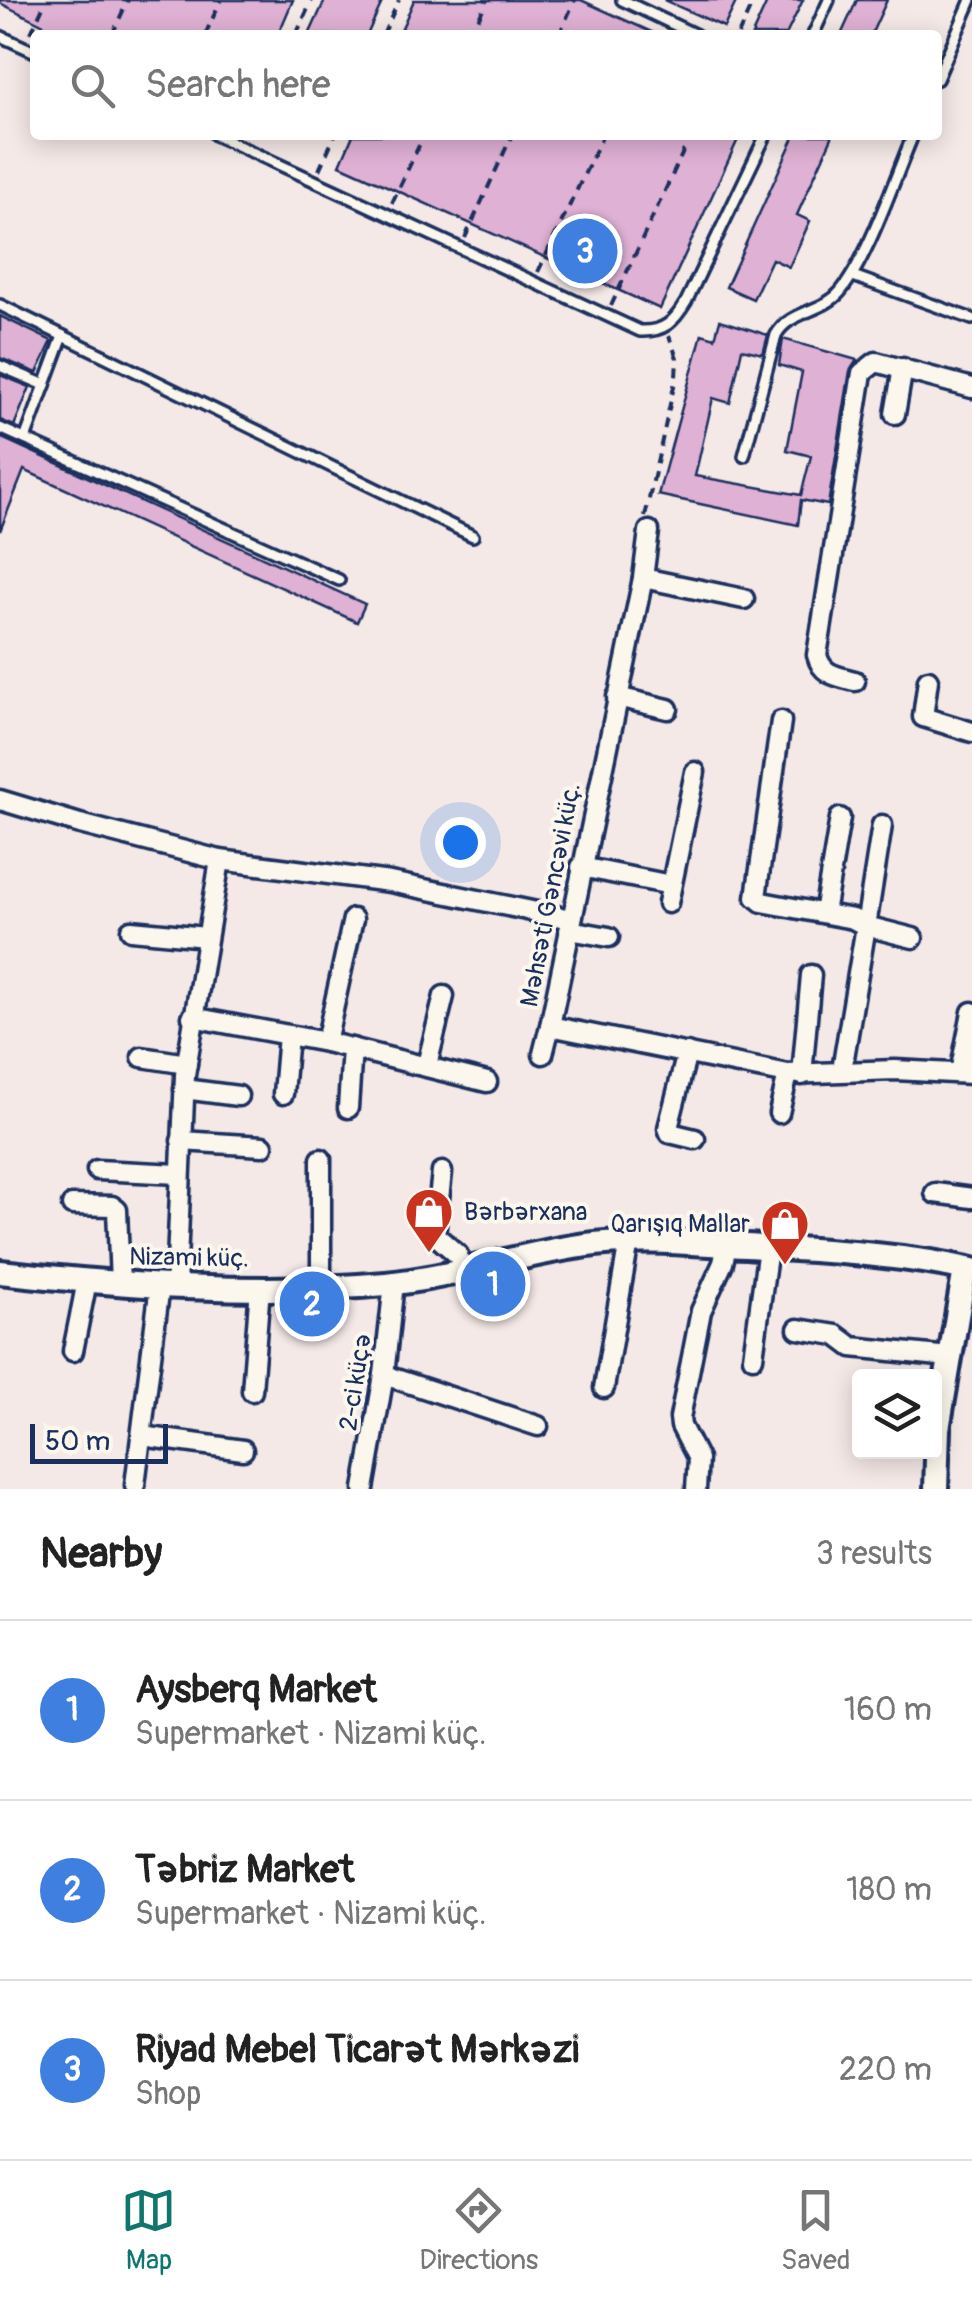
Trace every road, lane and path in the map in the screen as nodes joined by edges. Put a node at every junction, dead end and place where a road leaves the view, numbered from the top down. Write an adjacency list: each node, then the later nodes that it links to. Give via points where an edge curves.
1 (46, 0): 12 (path)
2 (128, 0): 13 (path)
3 (221, 0): 14 (path)
4 (312, 0): 15 (path)
5 (399, 0): 16 (path)
6 (488, 0): 17 (path)
7 (575, 0): 18 (path)
8 (622, 0): 19 (lane)
9 (754, 0): 20 (path)
10 (830, 0): 21 (lane)
11 (971, 0): 26 (lane)
12 (32, 30)
13 (114, 30)
14 (207, 30)
15 (298, 30)
16 (384, 30)
17 (473, 30)
18 (561, 30)
19 (685, 30)
20 (740, 30)
21 (815, 30)
22 (30, 34): 24 (path)
23 (0, 36): 24 (lane)
24 (24, 47): 25 (lane)
25 (30, 50)
26 (942, 67)
27 (227, 140): 35 (lane)
28 (333, 140): 35 (path)
29 (422, 140): 36 (path)
30 (510, 140): 37 (path)
31 (600, 140): 39 (path)
32 (689, 140): 41 (path)
33 (764, 140): 43 (lane, via 686,302)
34 (911, 140): 38 (lane)
35 (315, 178): 36 (lane)
36 (388, 212): 37 (lane)
37 (460, 247): 39 (lane)
38 (853, 276): 42 (lane); 52 (lane, via 837,296 781,326)
39 (534, 281): 41 (lane)
40 (0, 305): 44 (lane)
41 (606, 315): 43 (lane, via 640,331)
42 (972, 319)
43 (665, 328): 53 (path, via 676,377 644,514)
44 (64, 336): 47 (lane); 54 (lane)
45 (0, 366): 47 (lane)
46 (904, 368): 48 (street); 49 (street); 59 (street, via 876,362 862,373 819,628 820,667)
47 (45, 386): 51 (lane)
48 (972, 388)
49 (895, 414)
50 (0, 428): 51 (lane)
51 (25, 440): 56 (lane)
52 (744, 456)
53 (649, 531): 55 (street, Məhsəti Gəncəvi küç.)
54 (473, 536)
55 (643, 578): 57 (street); 60 (street, Məhsəti Gəncəvi küç.)
56 (339, 580)
57 (744, 600)
58 (928, 680): 63 (street, via 922,718)
59 (855, 681)
60 (617, 697): 61 (street); 69 (street, Məhsəti Gəncəvi küç.)
61 (668, 709)
62 (781, 720): 70 (street, via 756,897)
63 (972, 732)
64 (695, 772): 69 (street, via 669,894)
65 (0, 800): 68 (street)
66 (840, 818): 70 (street)
67 (882, 826): 73 (street)
68 (220, 860): 72 (street, via 390,882); 76 (street)
69 (582, 867): 72 (street, Məhsəti Gəncəvi küç.)
70 (824, 912): 73 (street)
71 (354, 919): 84 (street)
72 (570, 924): 75 (street); 82 (street, Məhsəti Gəncəvi küç.)
73 (866, 926): 77 (street); 91 (street)
74 (131, 930): 76 (street)
75 (609, 936)
76 (206, 937): 81 (street)
77 (913, 938)
78 (811, 974): 92 (street)
79 (444, 996): 90 (street)
80 (972, 1012): 93 (street)
81 (192, 1017): 83 (street); 89 (street)
82 (550, 1026): 86 (street, Məhsəti Gəncəvi küç.); 87 (street)
83 (288, 1034): 84 (street); 96 (street)
84 (326, 1042): 85 (street)
85 (352, 1048): 90 (street); 98 (street)
86 (687, 1053): 92 (street, Məhsəti Gəncəvi küç.); 100 (street, via 668,1128)
87 (543, 1054)
88 (142, 1057): 89 (street)
89 (186, 1064): 95 (street)
90 (427, 1065): 94 (street)
91 (842, 1070): 92 (street, Məhsəti Gəncəvi küç.); 93 (street, Məhsəti Gəncəvi küç.)
92 (795, 1074): 99 (street)
93 (966, 1074)
94 (487, 1082)
95 (184, 1089): 97 (street); 101 (street)
96 (282, 1094)
97 (238, 1096)
98 (348, 1108)
99 (779, 1114)
100 (695, 1139)
101 (180, 1141): 102 (street); 106 (street)
102 (263, 1146)
103 (321, 1159): 120 (street)
104 (97, 1170): 106 (street)
105 (442, 1172): 113 (street, via 436,1235 458,1255)
106 (180, 1174): 119 (street)
107 (935, 1193): 108 (street)
108 (972, 1198)
109 (72, 1205): 118 (street, via 117,1210)
110 (629, 1242): 111 (street, Nizami küç.); 113 (street, Nizami küç.); 127 (street)
111 (728, 1245): 112 (street, Nizami küç.); 134 (street, via 700,1312 680,1418 698,1459)
112 (768, 1248): 114 (street, Nizami küç., via 883,1254); 124 (street)
113 (463, 1270): 117 (street, Nizami küç.)
114 (969, 1270): 125 (street)
115 (0, 1272): 116 (street, Nizami küç.)
116 (86, 1281): 118 (street, Nizami küç.); 123 (street)
117 (394, 1283): 120 (street, Nizami küç.); 126 (street, 2-ci küçə)
118 (120, 1284): 119 (street, Nizami küç.)
119 (168, 1286): 121 (street, Nizami küç.); 130 (street)
120 (321, 1286): 121 (street, Nizami küç.)
121 (260, 1287): 128 (street)
122 (798, 1329): 125 (street, via 836,1335 852,1348)
123 (73, 1352)
124 (753, 1356)
125 (950, 1357): 135 (street, via 936,1440)
126 (384, 1375): 129 (street); 133 (street, 2-ci küçə)
127 (604, 1388)
128 (252, 1391)
129 (538, 1426)
130 (142, 1436): 131 (street); 132 (street)
131 (243, 1450)
132 (136, 1485)
133 (364, 1489)
134 (696, 1489)
135 (936, 1489)

